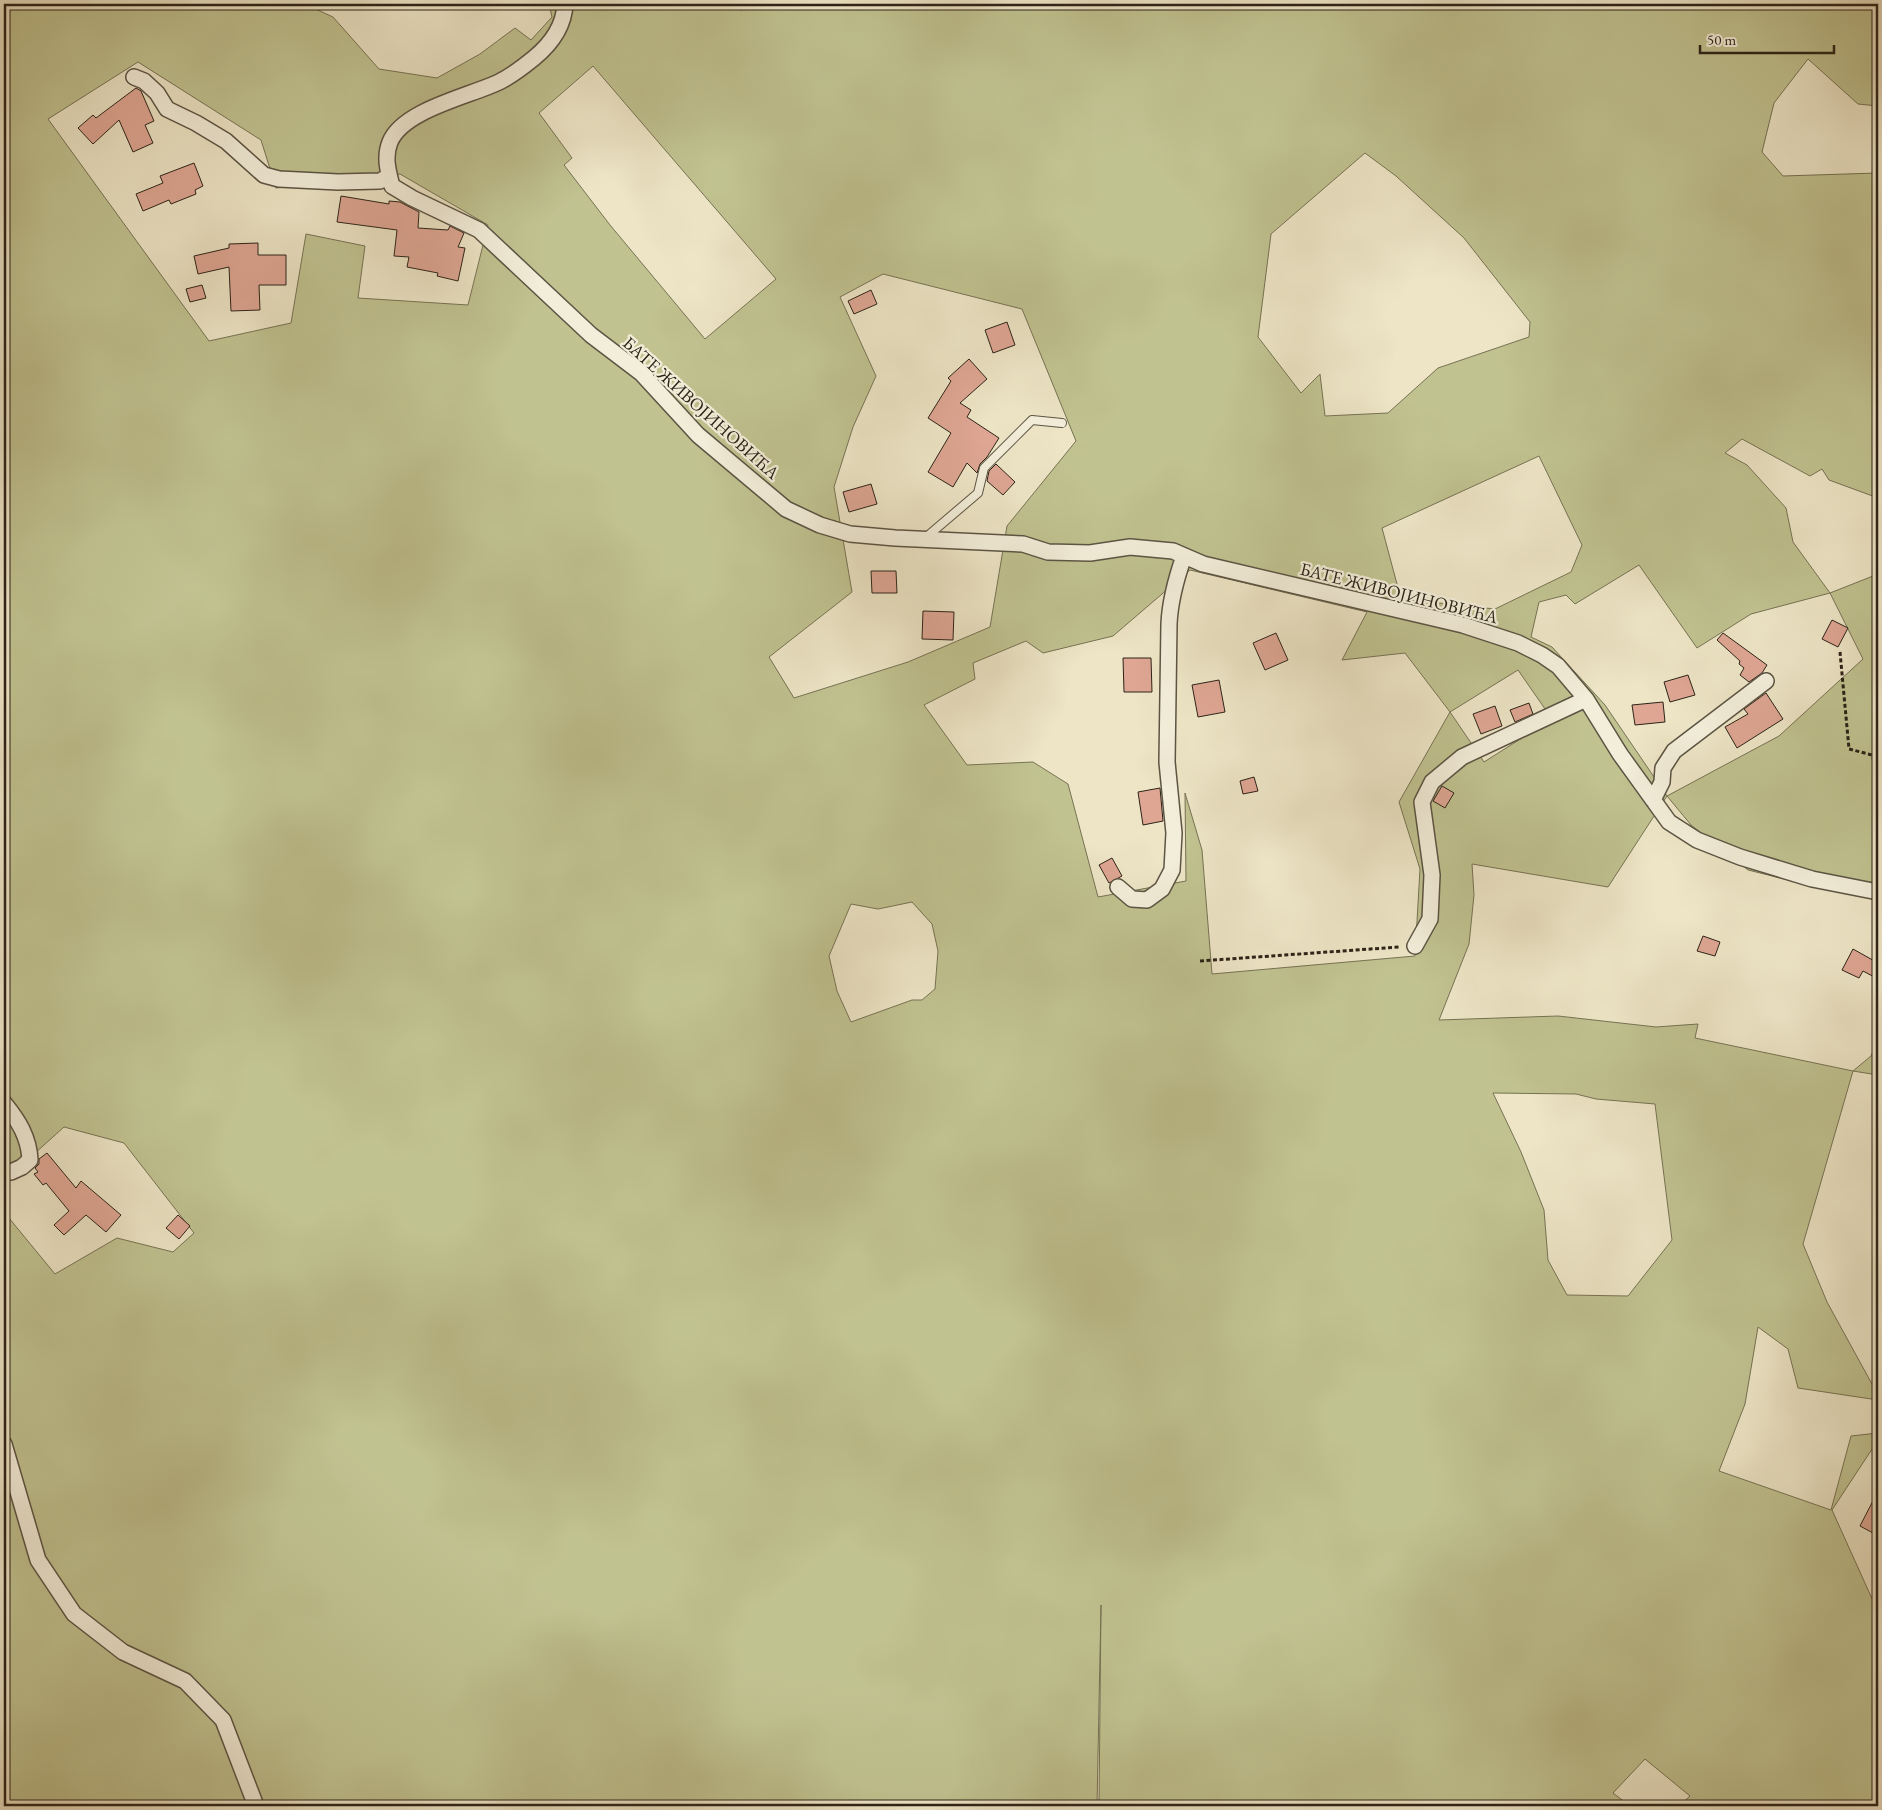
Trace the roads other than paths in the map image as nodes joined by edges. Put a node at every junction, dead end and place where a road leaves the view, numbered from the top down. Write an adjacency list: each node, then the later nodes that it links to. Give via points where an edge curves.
1 (565, 4): 3 (street, via 565,17 558,32 544,50 521,68 500,81 423,112 401,126 390,142 386,164)
2 (134, 77): 3 (street, via 157,93 167,109 226,141 264,175 279,179 338,182 380,181)
3 (389, 176): 5 (street, БАТЕ ЖИВОЈИНОВИЋА, via 392,186 479,230 591,335 641,374 698,436 786,509 820,525 850,534)
4 (1062, 423): 5 (lane, via 1032,420 984,468 978,493)
5 (922, 540): 6 (street, БАТЕ ЖИВОЈИНОВИЋА, via 1024,544 1048,552 1090,552 1130,547 1173,551)
6 (1184, 556): 8 (street, БАТЕ ЖИВОЈИНОВИЋА, via 1203,564 1463,625 1518,643 1558,666); 10 (street, via 1170,602 1169,624 1168,762 1174,833 1172,870 1162,889 1147,900 1132,898)
7 (1766, 681): 9 (street, via 1674,751 1663,768 1662,782)
8 (1586, 699): 9 (street, БАТЕ ЖИВОЈИНОВИЋА); 12 (street, via 1462,757 1432,782 1422,802 1432,874 1430,918)
9 (1653, 800): 11 (street, БАТЕ ЖИВОЈИНОВИЋА, via 1669,822 1696,840 1812,879)
10 (1118, 887)
11 (1878, 892)
12 (1415, 946)
13 (4, 1102): 14 (street, via 23,1130 30,1160 11,1172)
14 (4, 1170)
15 (4, 1444): 16 (street, via 38,1560 74,1614 123,1652 185,1681 223,1720)
16 (256, 1806)

